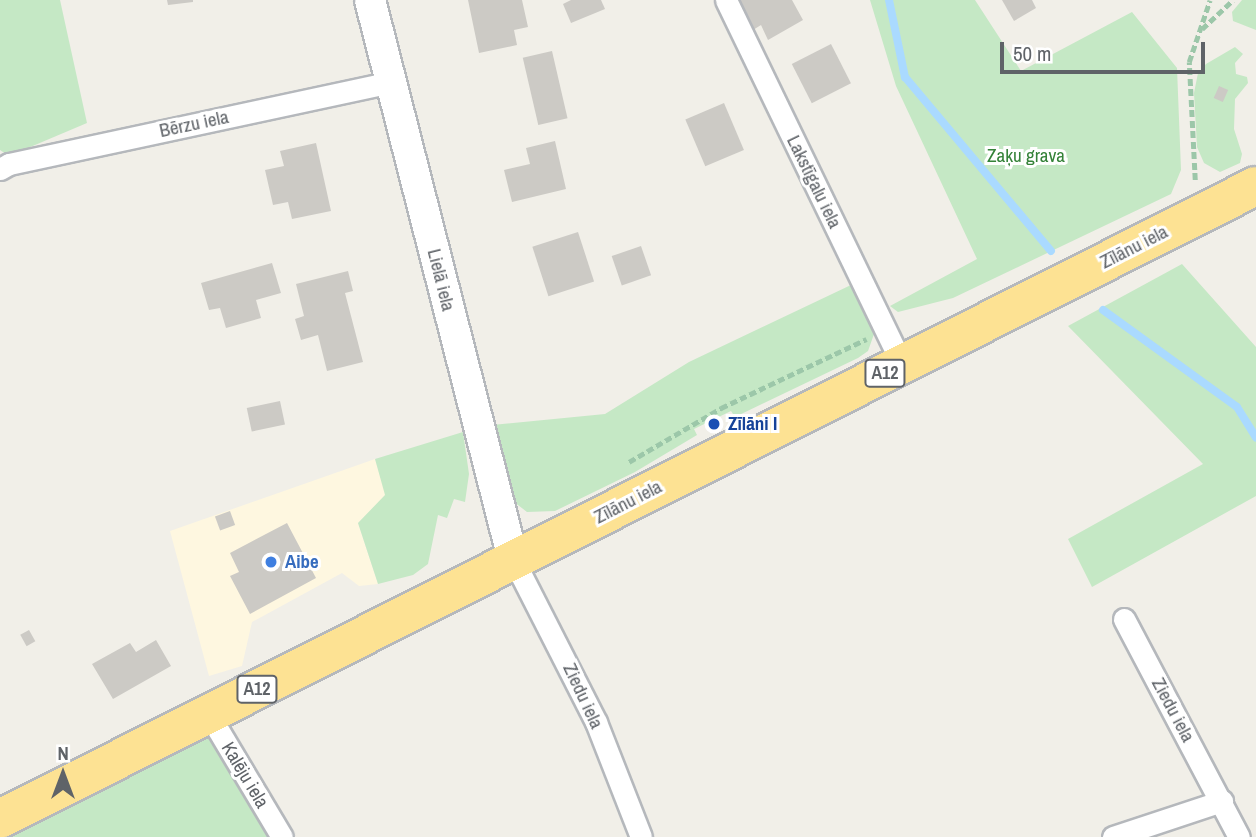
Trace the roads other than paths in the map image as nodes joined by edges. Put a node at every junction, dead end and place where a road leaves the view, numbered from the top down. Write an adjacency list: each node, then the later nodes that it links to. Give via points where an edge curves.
1 (370, 0): 3 (street, Lielā iela)
2 (726, 0): 6 (street, Lakstīgalu iela)
3 (390, 82): 4 (street, Bērzu iela); 7 (street, Lielā iela)
4 (3, 163)
5 (1256, 186): 6 (highway, Zīlānu iela / A12)
6 (902, 364): 7 (highway, Zīlānu iela / A12)
7 (513, 559): 9 (highway, Zīlānu iela / A12); 13 (street, Ziedu iela, via 596,722)
8 (1124, 620): 10 (street, Ziedu iela)
9 (208, 713): 11 (highway, Zīlānu iela / A12); 12 (street, Kalēju iela)
10 (1222, 802): 14 (street); 15 (street, Ziedu iela)
11 (0, 819)
12 (282, 837)
13 (641, 837)
14 (1113, 837)
15 (1240, 837)

